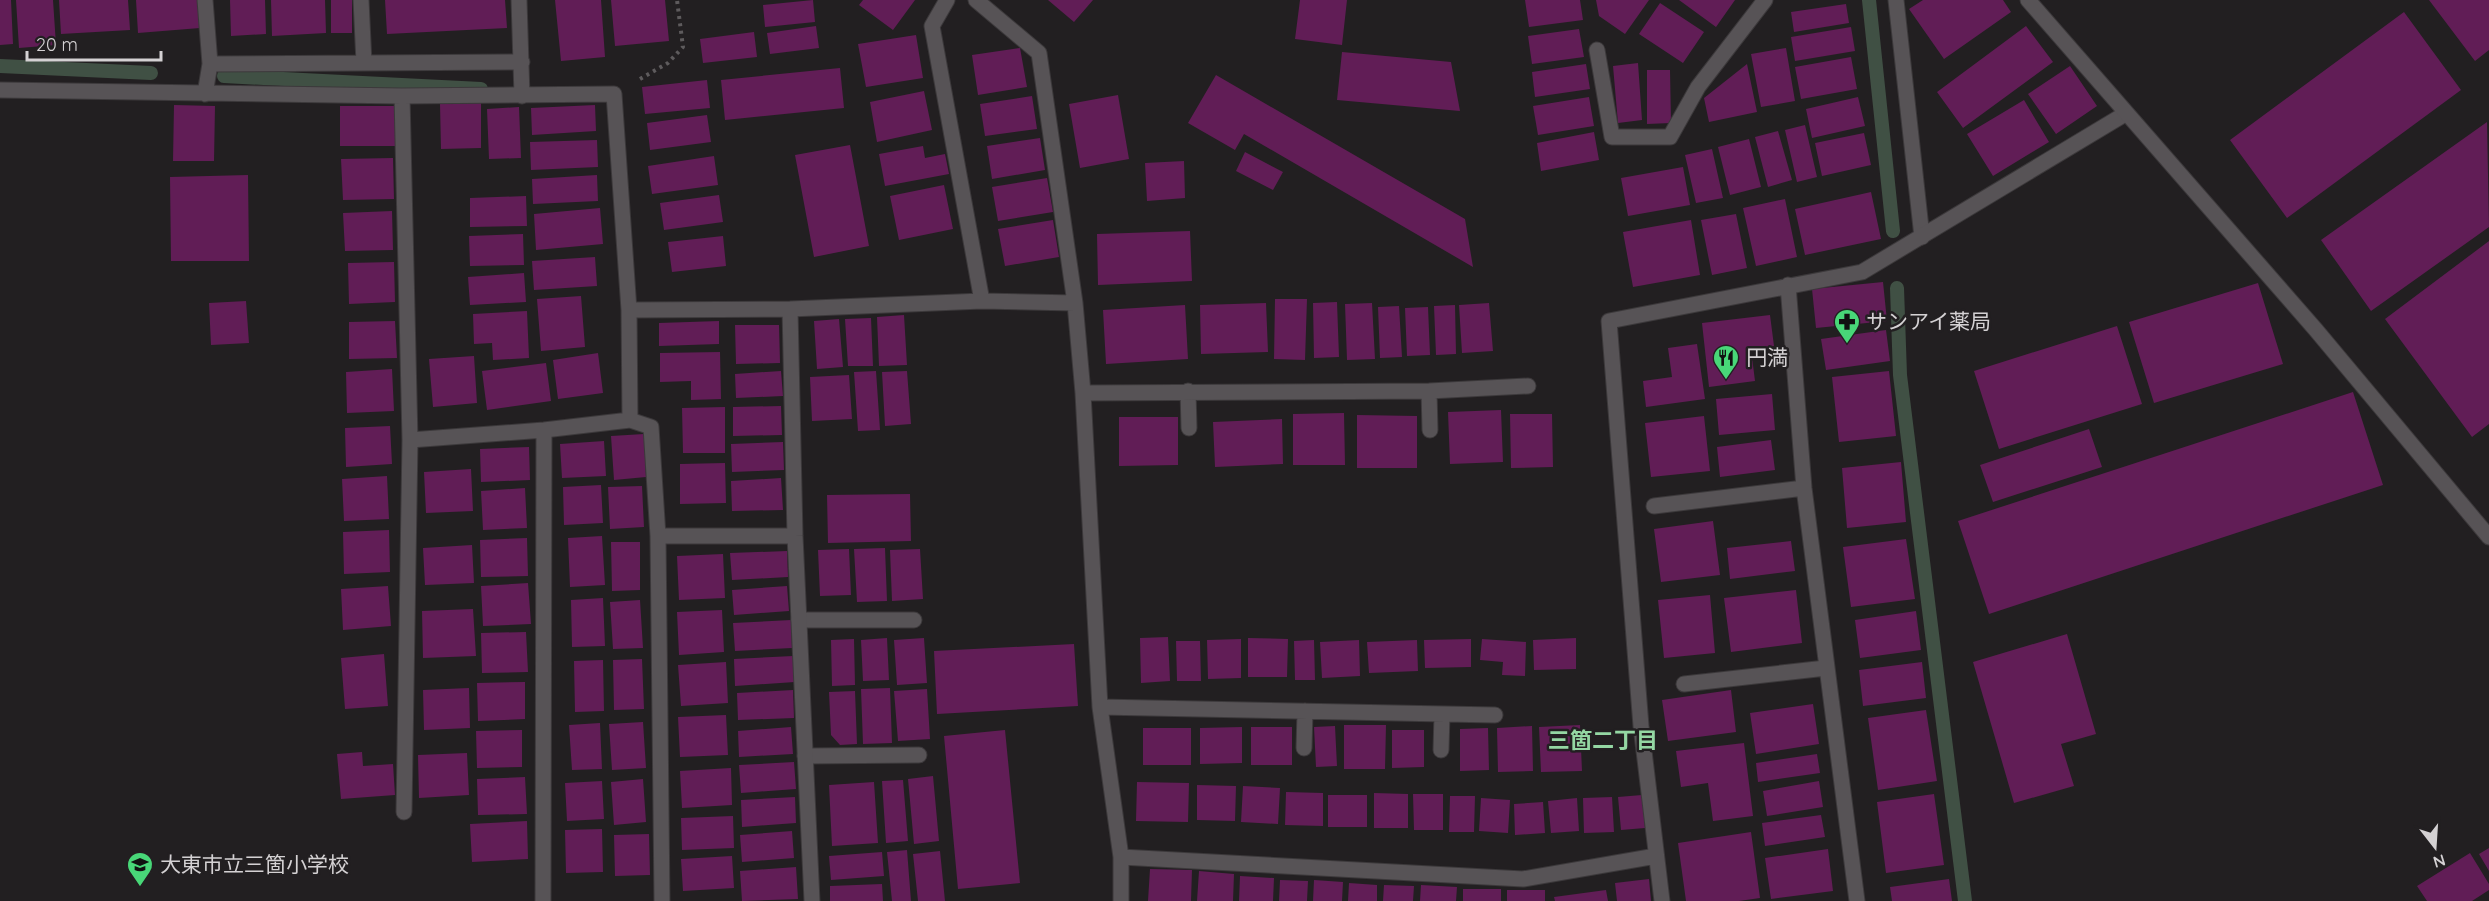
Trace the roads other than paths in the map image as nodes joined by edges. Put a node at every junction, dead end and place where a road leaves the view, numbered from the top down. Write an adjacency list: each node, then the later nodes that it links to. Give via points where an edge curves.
1 (205, 0): 12 (street)
2 (361, 0): 11 (street)
3 (519, 0): 10 (street)
4 (947, 0): 20 (street, via 932,26)
5 (976, 0): 21 (street, via 1039,53)
6 (1765, 0): 9 (street, via 1698,87 1670,137 1612,137)
7 (1896, 0): 18 (street)
8 (2028, 0): 17 (street)
9 (1597, 50)
10 (522, 62): 11 (street); 16 (street)
11 (364, 63): 12 (street)
12 (210, 64): 14 (street)
13 (0, 90): 14 (street)
14 (205, 94): 15 (street)
15 (402, 96): 16 (street); 32 (street)
16 (522, 96): 23 (street, via 614,94)
17 (2125, 114): 18 (street); 37 (street, via 2316,330)
18 (1922, 237): 19 (street, via 1862,272)
19 (1788, 285): 33 (street); 51 (street, via 1609,321 1641,726)
20 (982, 301): 21 (street); 22 (street)
21 (1075, 303): 27 (street)
22 (790, 309): 23 (street); 36 (street)
23 (629, 310): 28 (street)
24 (1528, 387): 26 (street)
25 (1188, 391): 26 (street); 27 (street); 29 (street)
26 (1429, 391): 31 (street)
27 (1083, 393): 42 (street)
28 (630, 420): 30 (street); 35 (street, via 651,427)
29 (1189, 428)
30 (544, 430): 32 (street); 53 (street)
31 (1430, 430)
32 (410, 440): 50 (street)
33 (1804, 489): 34 (street); 40 (street)
34 (1654, 506)
35 (658, 536): 36 (street); 54 (street)
36 (795, 536): 38 (street)
37 (2489, 537)
38 (799, 620): 39 (street); 49 (street)
39 (914, 620)
40 (1826, 668): 41 (street); 58 (street)
41 (1684, 684)
42 (1100, 707): 43 (street); 52 (street)
43 (1305, 711): 44 (street); 46 (street)
44 (1442, 714): 45 (street); 47 (street)
45 (1496, 715)
46 (1304, 748)
47 (1441, 750)
48 (918, 755): 49 (street)
49 (805, 756): 55 (street)
50 (404, 812)
51 (1656, 856): 52 (street, via 1523,879); 57 (street)
52 (1121, 857): 56 (street)
53 (543, 901)
54 (662, 901)
55 (812, 901)
56 (1121, 901)
57 (1662, 901)
58 (1857, 901)

